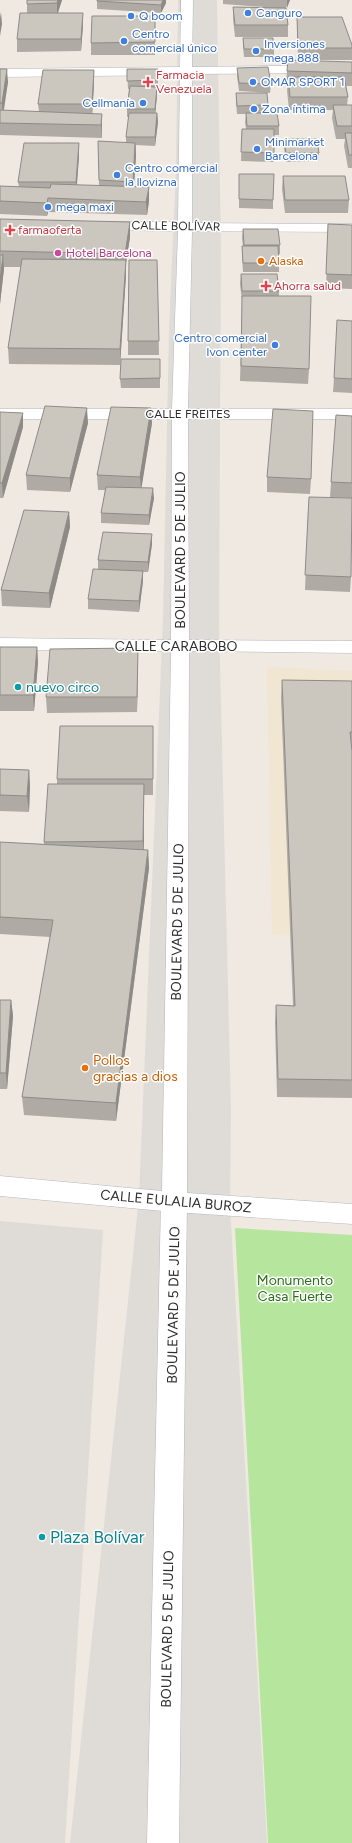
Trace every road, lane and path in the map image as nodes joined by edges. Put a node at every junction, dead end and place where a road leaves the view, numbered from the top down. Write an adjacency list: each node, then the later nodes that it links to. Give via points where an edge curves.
1 (187, 0): 3 (street, BOULEVARD 5 DE JULIO)
2 (352, 69): 3 (street)
3 (186, 71): 4 (street); 6 (street, BOULEVARD 5 DE JULIO)
4 (0, 73)
5 (87, 226): 6 (street, CALLE BOLÍVAR)
6 (185, 226): 7 (street, CALLE BOLÍVAR); 9 (street, BOULEVARD 5 DE JULIO)
7 (352, 228)
8 (0, 414): 9 (street, CALLE FREITES)
9 (180, 414): 10 (street, CALLE FREITES); 12 (street, BOULEVARD 5 DE JULIO)
10 (352, 414)
11 (0, 644): 12 (street, CALLE CARABOBO)
12 (180, 646): 13 (street, CALLE CARABOBO); 15 (street, BOULEVARD 5 DE JULIO)
13 (352, 647)
14 (0, 1186): 15 (street, CALLE EULALIA BUROZ)
15 (174, 1202): 16 (street, CALLE EULALIA BUROZ); 17 (street, BOULEVARD 5 DE JULIO)
16 (352, 1214)
17 (163, 1843)

